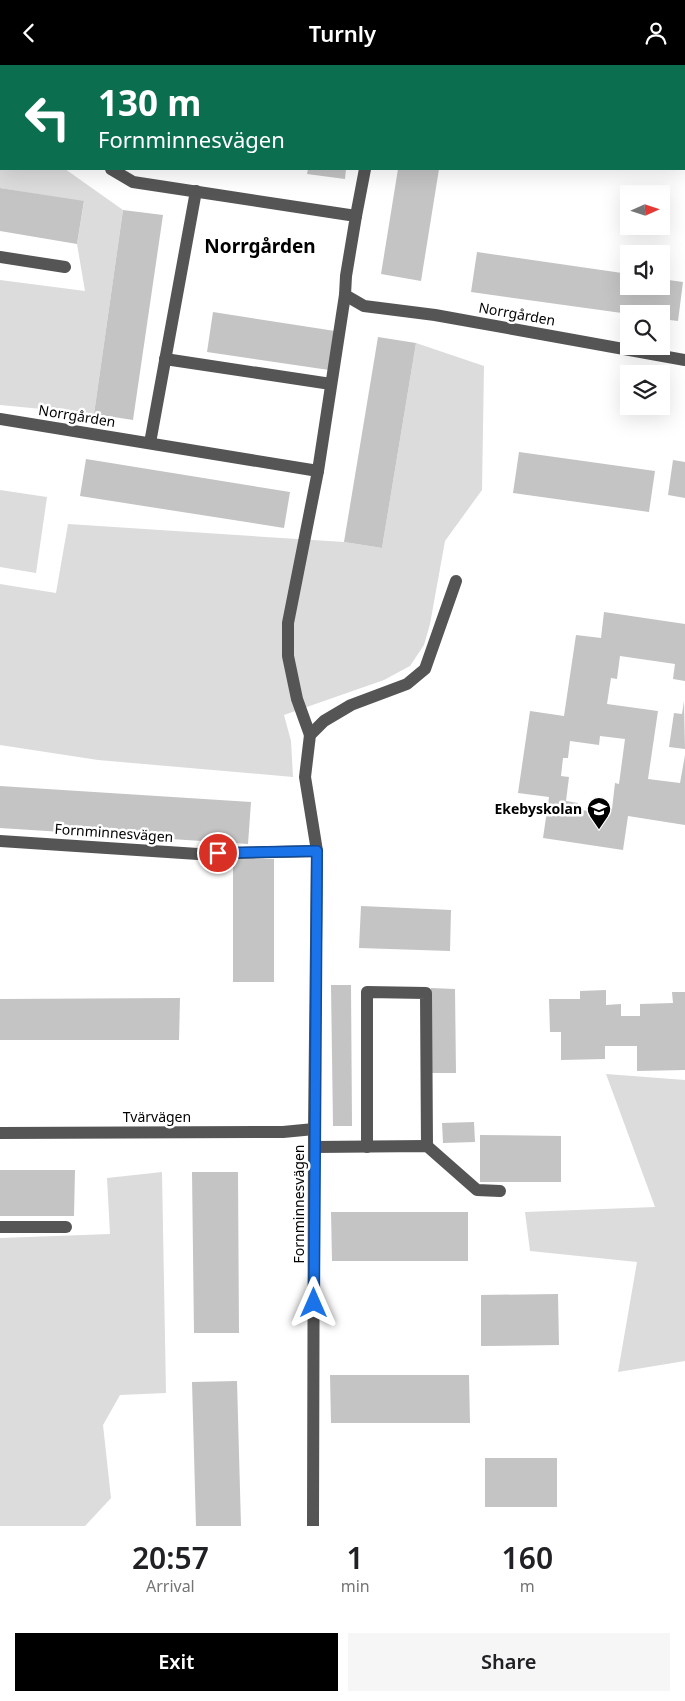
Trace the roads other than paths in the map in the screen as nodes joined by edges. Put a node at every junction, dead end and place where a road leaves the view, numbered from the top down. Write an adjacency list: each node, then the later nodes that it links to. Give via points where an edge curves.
1 (113, 170): 3 (street, via 133,182)
2 (365, 170): 4 (street)
3 (196, 191): 4 (street); 8 (street)
4 (356, 216): 7 (street)
5 (0, 257): 6 (street)
6 (66, 267)
7 (345, 295): 9 (street, Norrgården, via 364,306 435,315); 10 (street)
8 (165, 359): 10 (street); 12 (street)
9 (685, 360)
10 (331, 384): 13 (street)
11 (0, 419): 12 (street, Norrgården)
12 (150, 443): 13 (street, Norrgården)
13 (318, 471): 15 (street, via 288,623 288,656 297,699)
14 (456, 581): 15 (street, via 426,669 407,684 351,705 324,721)
15 (310, 735): 17 (street, Fornminnesvägen, via 305,777)
16 (0, 841): 17 (street, Fornminnesvägen, via 198,854)
17 (317, 851): 18 (street, Fornminnesvägen)
18 (314, 1129): 19 (street, Tvärvägen, via 283,1132); 21 (street, Fornminnesvägen)
19 (0, 1133)
20 (427, 1146): 22 (street); 22 (street, via 426,993 367,992); 23 (street, via 478,1189)
21 (314, 1147): 22 (street); 26 (street, Fornminnesvägen)
22 (367, 1147)
23 (500, 1191)
24 (0, 1227): 25 (street)
25 (66, 1227)
26 (313, 1526)

